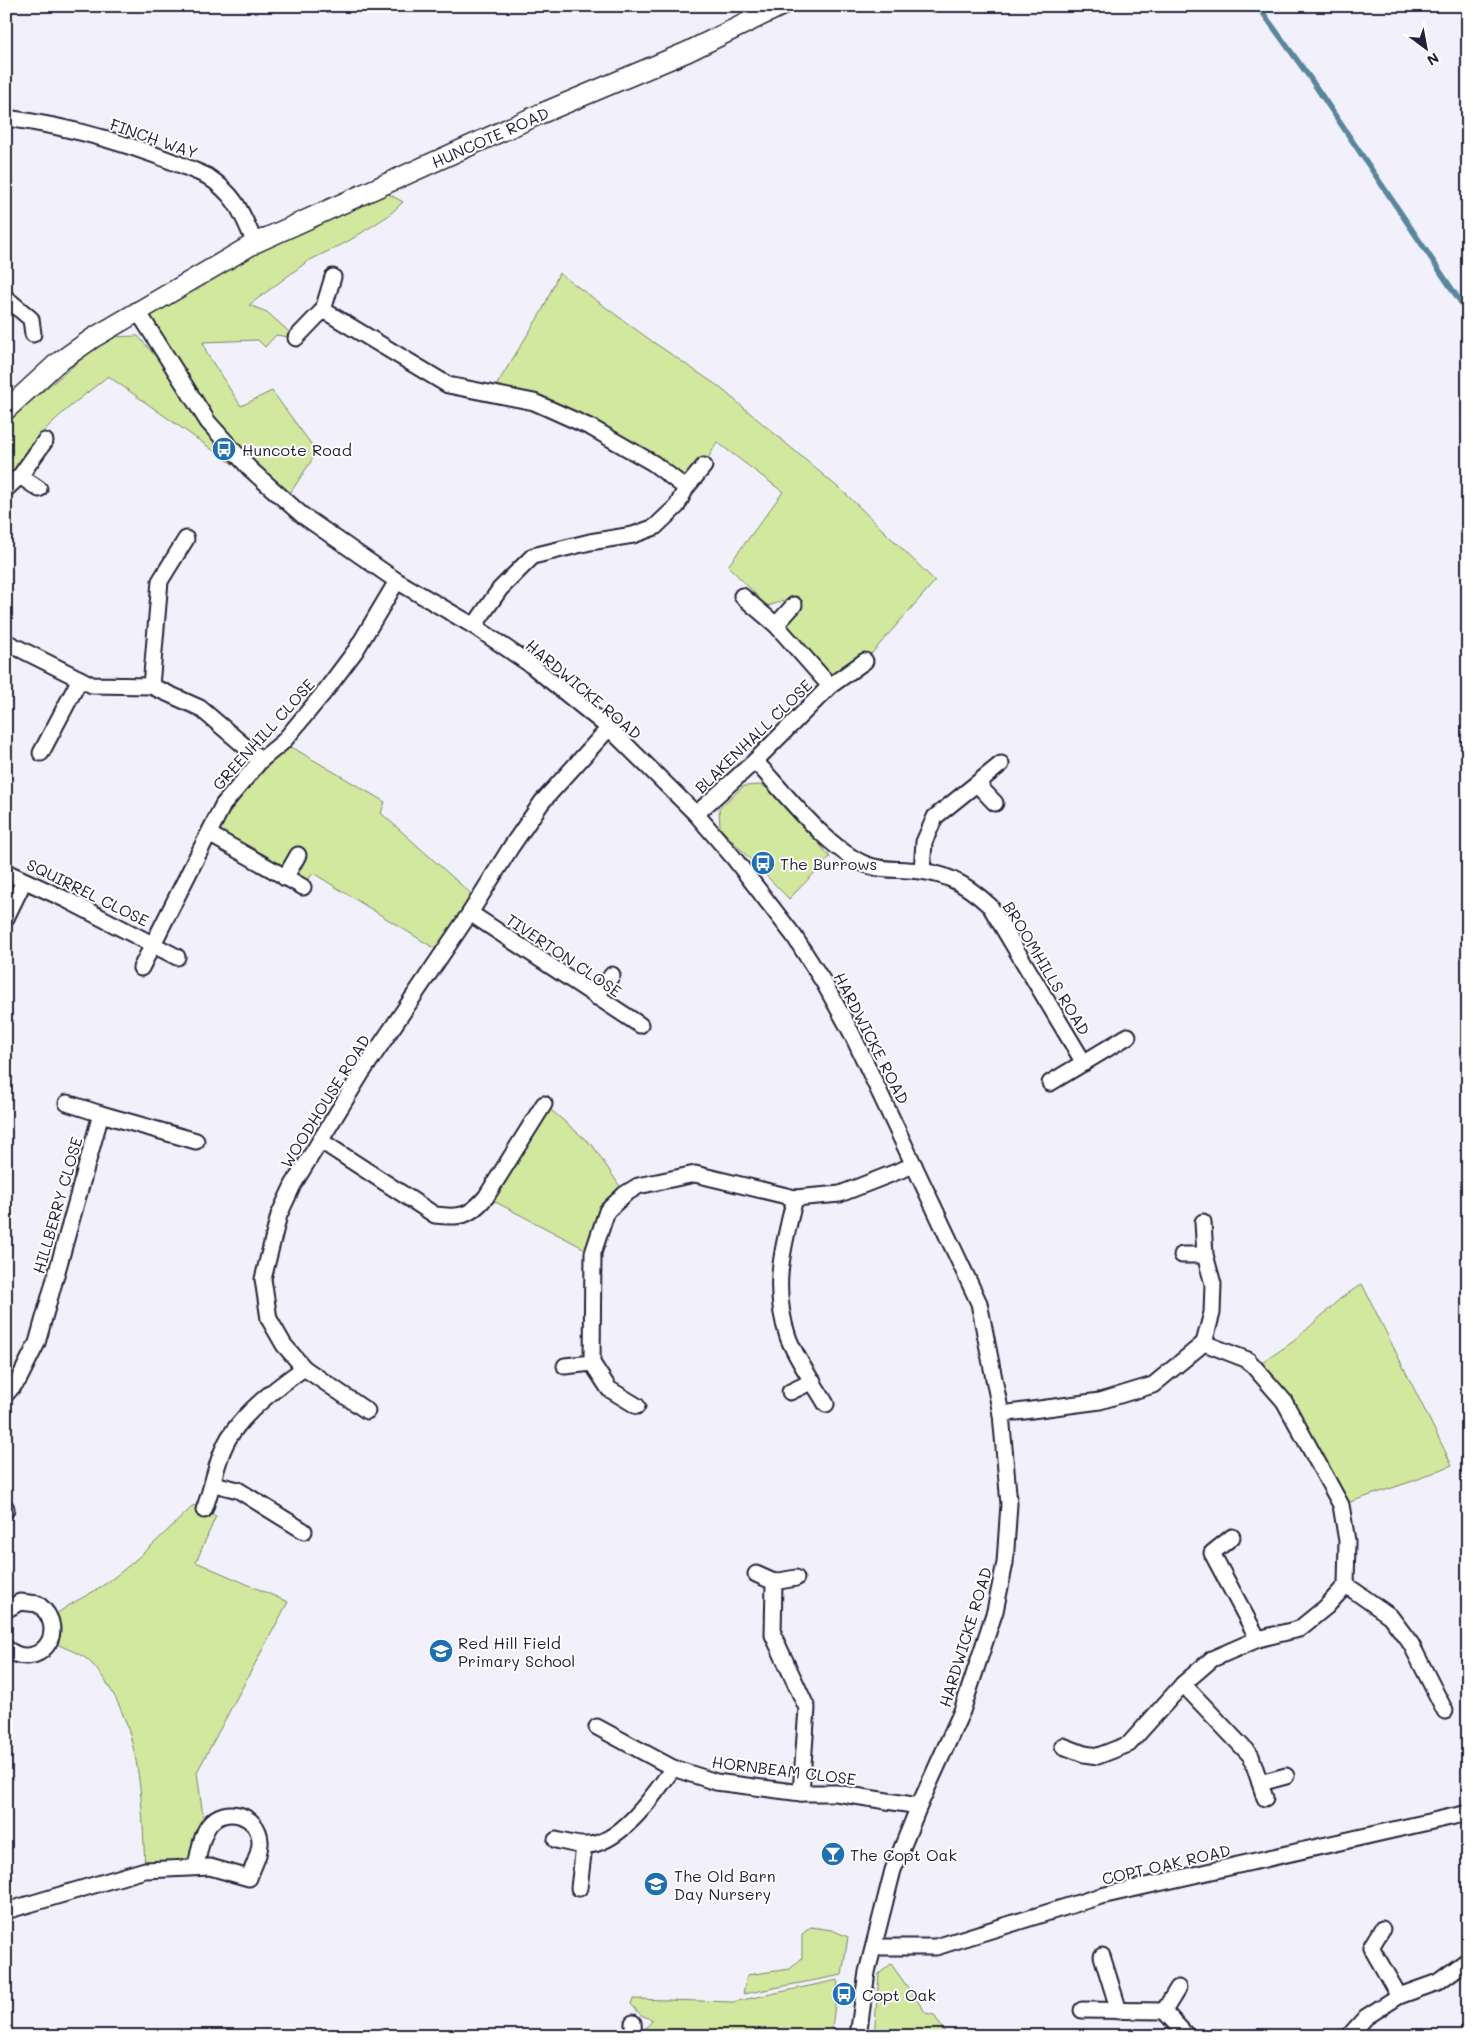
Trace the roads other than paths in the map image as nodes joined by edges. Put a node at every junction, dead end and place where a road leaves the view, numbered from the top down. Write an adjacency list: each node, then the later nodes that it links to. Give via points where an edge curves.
1 (781, 6): 3 (street, HUNCOTE ROAD, via 687,52 540,114)
2 (6, 118): 3 (street, FINCH WAY, via 81,131 207,176 223,186 237,203)
3 (255, 243): 6 (street, HUNCOTE ROAD)
4 (333, 277): 7 (street)
5 (6, 298): 8 (street, via 31,319)
6 (137, 310): 10 (street, HUNCOTE ROAD, via 56,364); 18 (street, HARDWICKE ROAD, via 208,422 250,469 302,515)
7 (323, 310): 9 (street); 15 (street, via 448,385 534,402 592,428 653,463)
8 (33, 334)
9 (296, 338)
10 (6, 410)
11 (45, 441): 13 (street)
12 (704, 466): 15 (street)
13 (20, 476): 14 (street); 16 (street)
14 (6, 488)
15 (686, 488): 22 (street, via 677,506 655,527 633,535 533,556 500,589)
16 (40, 489)
17 (186, 538): 26 (street, via 160,581)
18 (397, 581): 22 (street, HARDWICKE ROAD); 30 (street, GREENHILL CLOSE, via 356,650 326,690 283,742)
19 (742, 596): 21 (street, BLAKENHALL CLOSE)
20 (794, 605): 21 (street)
21 (776, 625): 27 (street, BLAKENHALL CLOSE)
22 (474, 626): 28 (street, HARDWICKE ROAD, via 531,665)
23 (6, 642): 25 (street)
24 (865, 661): 27 (street)
25 (80, 679): 26 (street, via 92,685); 29 (street)
26 (151, 686): 30 (street, via 200,708)
27 (830, 686): 31 (street, BLAKENHALL CLOSE)
28 (608, 728): 35 (street, HARDWICKE ROAD); 43 (street, WOODHOUSE ROAD, via 542,802)
29 (41, 753)
30 (260, 760): 36 (street, GREENHILL CLOSE, via 223,805)
31 (755, 761): 35 (street, BLAKENHALL CLOSE); 38 (street, BROOMHILLS ROAD, via 839,850 874,867)
32 (1001, 764): 33 (street)
33 (977, 784): 34 (street); 38 (street, via 935,817 924,842)
34 (995, 802)
35 (696, 814): 59 (street, HARDWICKE ROAD, via 794,936 824,983 880,1089)
36 (209, 834): 40 (street); 45 (street, GREENHILL CLOSE)
37 (298, 855): 40 (street)
38 (922, 871): 52 (street, BROOMHILLS ROAD, via 947,876 970,888 990,906)
39 (6, 872): 41 (street, SQUIRREL CLOSE)
40 (285, 878): 42 (street)
41 (24, 881): 44 (street); 45 (street, SQUIRREL CLOSE)
42 (304, 887)
43 (470, 913): 49 (street, TIVERTON CLOSE); 58 (street, WOODHOUSE ROAD, via 361,1074)
44 (6, 918)
45 (154, 944): 46 (street, SQUIRREL CLOSE); 47 (street, GREENHILL CLOSE)
46 (177, 957)
47 (141, 968)
48 (612, 974): 49 (street)
49 (596, 997): 50 (street, TIVERTON CLOSE)
50 (640, 1025)
51 (1128, 1036): 52 (street)
52 (1084, 1063): 53 (street)
53 (1050, 1083)
54 (67, 1102): 56 (street)
55 (544, 1104): 58 (street, via 486,1197 474,1210 457,1217 435,1215)
56 (101, 1114): 57 (street); 70 (street, HILLBERRY CLOSE, via 37,1343 20,1379)
57 (196, 1141)
58 (321, 1141): 67 (street, WOODHOUSE ROAD, via 293,1185 279,1215 262,1278 269,1319 284,1345)
59 (914, 1165): 60 (street, via 840,1194); 74 (street, HARDWICKE ROAD, via 979,1303)
60 (795, 1198): 65 (street, via 695,1174 638,1186 625,1194 607,1211 592,1253); 68 (street, via 778,1271 779,1297 788,1338)
61 (1203, 1222): 63 (street)
62 (1182, 1255): 63 (street)
63 (1205, 1255): 64 (street, via 1213,1284 1212,1313)
64 (1204, 1343): 74 (street, via 1153,1384 1100,1401); 81 (street, via 1248,1360 1284,1401 1341,1506 1347,1541)
65 (592, 1363): 66 (street); 72 (street, via 609,1390)
66 (565, 1366)
67 (304, 1368): 73 (street, WOODHOUSE ROAD); 75 (street, via 272,1391 231,1434 219,1460)
68 (813, 1381): 69 (street); 71 (street)
69 (790, 1392)
70 (6, 1394)
71 (826, 1404)
72 (637, 1406)
73 (367, 1411)
74 (1000, 1414): 95 (street, HARDWICKE ROAD, via 1009,1504 1005,1563 995,1611 962,1710)
75 (214, 1484): 76 (street); 77 (street, via 238,1490)
76 (204, 1510)
77 (304, 1531)
78 (1232, 1536): 84 (street, via 1212,1552)
79 (756, 1574): 82 (street)
80 (796, 1578): 82 (street)
81 (1346, 1585): 84 (street, via 1299,1629); 87 (street, via 1390,1616 1412,1644)
82 (774, 1588): 93 (street, via 773,1635 807,1708)
83 (6, 1610): 85 (street, via 20,1602 38,1604 51,1618 53,1632 46,1647 30,1656 21,1656)
84 (1258, 1639): 86 (street, via 1212,1659)
85 (6, 1648)
86 (1183, 1684): 89 (street, via 1129,1744 1098,1756); 92 (street, via 1251,1756)
87 (1445, 1710)
88 (597, 1727): 90 (street, HORNBEAM CLOSE)
89 (1064, 1746)
90 (673, 1768): 93 (street, HORNBEAM CLOSE, via 716,1782); 98 (street, via 640,1814 608,1839)
91 (1286, 1776): 92 (street)
92 (1260, 1783): 94 (street)
93 (801, 1793): 95 (street, HORNBEAM CLOSE, via 836,1793)
94 (1265, 1798)
95 (919, 1806): 103 (street, HARDWICKE ROAD, via 893,1870)
96 (1468, 1813): 103 (street, COPT OAK ROAD, via 1101,1896 936,1947)
97 (556, 1840): 98 (street)
98 (584, 1846): 100 (street)
99 (196, 1866): 99 (street, via 249,1878 261,1843 258,1829 240,1815 227,1813 218,1817 205,1832); 101 (street, via 145,1870)
100 (579, 1888)
101 (6, 1911)
102 (1382, 1929): 107 (street, via 1371,1947)
103 (874, 1947): 111 (street, HARDWICKE ROAD)
104 (1102, 1956): 109 (street)
105 (1468, 1960): 107 (street, via 1438,1982)
106 (1178, 1988): 110 (street)
107 (1399, 1996): 113 (street, via 1366,2017)
108 (1082, 2010): 109 (street)
109 (1119, 2011): 110 (street)
110 (1164, 2011): 112 (street)
111 (858, 2036)
112 (1187, 2036)
113 (1349, 2036)

